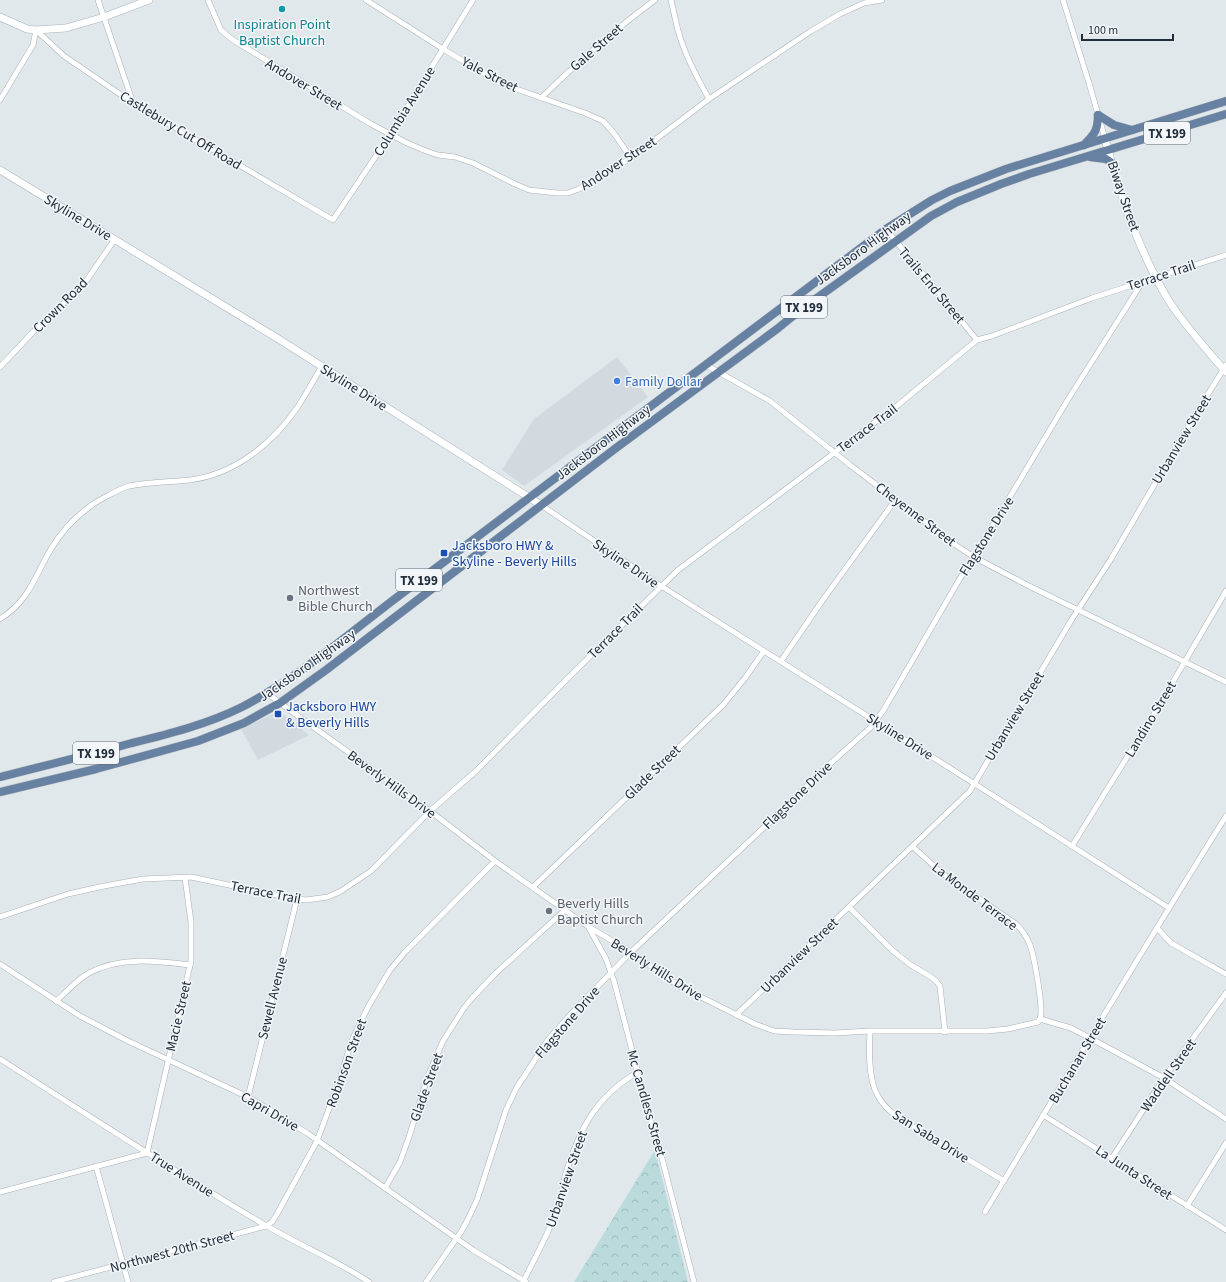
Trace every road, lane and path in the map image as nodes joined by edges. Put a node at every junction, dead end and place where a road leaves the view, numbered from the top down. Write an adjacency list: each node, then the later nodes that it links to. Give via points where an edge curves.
1 (98, 0): 12 (street)
2 (149, 0): 12 (street)
3 (208, 0): 24 (street, Andover Street, via 221,30 233,40 344,109)
4 (366, 0): 14 (street, Yale Street)
5 (474, 0): 14 (street, Columbia Avenue)
6 (655, 0): 15 (street, Gale Street, via 579,61)
7 (671, 0): 16 (street, via 686,55)
8 (882, 0): 10 (street, Andover Street)
9 (1063, 0): 21 (street, Biway Street)
10 (863, 2): 16 (street, Andover Street, via 811,31)
11 (0, 17): 13 (street, via 27,29)
12 (104, 17): 13 (street, via 66,28); 19 (street)
13 (36, 30): 17 (street, via 33,45); 19 (street, Castlebury Cut Off Road, via 64,56)
14 (443, 49): 15 (street, Yale Street, via 502,84); 24 (street, Columbia Avenue)
15 (540, 98): 29 (street, Yale Street, via 585,113 603,122)
16 (709, 99): 29 (street, Andover Street)
17 (0, 100)
18 (1226, 101): 20 (main road, Jacksboro Highway / TX 199)
19 (133, 103): 32 (street, Castlebury Cut Off Road)
20 (1214, 105): 22 (main road); 23 (main road, Jacksboro Highway / TX 199)
21 (1098, 115): 23 (main road, via 1114,125); 25 (street, Biway Street); 26 (main road, via 1096,130)
22 (1222, 116): 27 (main road, Jacksboro Highway / TX 199)
23 (1132, 131): 25 (main road, Jacksboro Highway / TX 199)
24 (390, 134): 29 (street, Andover Street, via 426,151 473,163 529,190 557,194 580,189); 32 (street, Columbia Avenue)
25 (1105, 139): 26 (main road, Jacksboro Highway / TX 199); 27 (street, Biway Street)
26 (1084, 145): 33 (main road, Jacksboro Highway / TX 199, via 1006,168 950,191)
27 (1108, 150): 28 (main road, Jacksboro Highway / TX 199); 30 (street, Biway Street)
28 (1087, 156): 30 (main road, via 1106,159); 35 (main road, Jacksboro Highway / TX 199, via 1029,174 957,202)
29 (631, 158)
30 (1112, 163): 37 (street, Biway Street, via 1128,211)
31 (0, 170): 34 (street, Skyline Drive)
32 (333, 220)
33 (886, 229): 35 (street, Trails End Street); 39 (main road, Jacksboro Highway / TX 199)
34 (115, 239): 43 (street, Skyline Drive); 44 (street, Crown Road, via 84,284)
35 (895, 241): 40 (main road, Jacksboro Highway / TX 199); 41 (street, Trails End Street)
36 (1226, 255): 37 (street, Terrace Trail)
37 (1156, 277): 38 (street, Terrace Trail); 45 (street, Biway Street, via 1169,301 1201,344)
38 (1143, 281): 41 (street, Terrace Trail); 51 (street, Flagstone Drive)
39 (785, 306): 40 (main road); 42 (main road, Jacksboro Highway / TX 199)
40 (793, 316): 46 (main road, Jacksboro Highway / TX 199)
41 (977, 340): 47 (street, Terrace Trail, via 898,405)
42 (706, 365): 46 (street, Cheyenne Street); 48 (main road, Jacksboro Highway / TX 199)
43 (322, 366): 48 (street, Skyline Drive); 57 (street, via 281,428 260,450 236,465 191,480 128,487 90,506 62,533 50,550 25,598)
44 (0, 367)
45 (1225, 369): 55 (street, Urbanview Street)
46 (719, 372): 47 (street, Cheyenne Street, via 770,401); 50 (main road, Jacksboro Highway / TX 199)
47 (835, 452): 49 (street, Cheyenne Street); 52 (street, Terrace Trail, via 678,570)
48 (529, 498): 50 (street, Skyline Drive); 54 (main road, Jacksboro Highway / TX 199)
49 (896, 499): 51 (street, Cheyenne Street); 59 (street)
50 (541, 505): 52 (street, Skyline Drive); 56 (main road, Jacksboro Highway / TX 199)
51 (974, 557): 55 (street, Cheyenne Street); 64 (street, Flagstone Drive)
52 (661, 586): 58 (street, Skyline Drive); 68 (street, Terrace Trail, via 476,771)
53 (1226, 591): 60 (street, Landino Street)
54 (396, 598): 56 (main road); 62 (main road, Jacksboro Highway / TX 199)
55 (1078, 610): 60 (street, Cheyenne Street); 66 (street, Urbanview Street)
56 (404, 611): 63 (main road, Jacksboro Highway / TX 199)
57 (0, 619)
58 (764, 651): 59 (street, Skyline Drive); 74 (street, Glade Street, via 723,705)
59 (781, 661): 64 (street, Skyline Drive)
60 (1184, 662): 61 (street, Cheyenne Street); 70 (street, Landino Street)
61 (1226, 682)
62 (267, 693): 63 (street, Beverly Hills Drive); 65 (main road, Jacksboro Highway / TX 199, via 216,718 165,735)
63 (280, 703): 67 (main road, Jacksboro Highway / TX 199, via 244,723 198,740 96,769); 68 (street, Beverly Hills Drive)
64 (875, 721): 66 (street, Skyline Drive); 82 (street, Flagstone Drive)
65 (0, 777)
66 (975, 784): 70 (street, Skyline Drive); 71 (street, Urbanview Street)
67 (0, 792)
68 (430, 811): 72 (street, Beverly Hills Drive); 75 (street, Terrace Trail, via 370,871 340,891 328,897)
69 (1225, 818): 77 (street, Buchanan Street)
70 (1072, 846): 77 (street, Skyline Drive)
71 (913, 847): 76 (street, Urbanview Street); 90 (street, La Monde Terrace, via 944,874 1016,924 1025,935 1031,945 1039,989)
72 (495, 861): 74 (street, Beverly Hills Drive); 101 (street, Robinson Street, via 390,970 352,1040)
73 (185, 878): 75 (street, Terrace Trail); 79 (street, Terrace Trail, via 143,879 104,886 68,894); 84 (street, Macie Street, via 191,922)
74 (533, 887): 78 (street, Beverly Hills Drive)
75 (297, 899): 98 (street, Sewell Avenue)
76 (849, 907): 89 (street, Urbanview Street); 92 (street, via 893,951 940,986)
77 (1169, 908): 81 (street, Buchanan Street)
78 (565, 910): 80 (street, Beverly Hills Drive); 107 (street, Glade Street, via 496,973 464,1008 444,1041 428,1076 400,1162)
79 (0, 917)
80 (589, 927): 82 (street, Beverly Hills Drive); 85 (street, Mc Candless Street)
81 (1157, 928): 86 (street, via 1171,943); 93 (street, Buchanan Street)
82 (631, 952): 85 (street, Flagstone Drive); 89 (street, Beverly Hills Drive, via 679,986)
83 (0, 964): 88 (street, Capri Drive)
84 (190, 965): 88 (street, via 137,962 104,967 78,980); 95 (street, Macie Street)
85 (611, 972): 96 (street, Mc Candless Street); 113 (street, Flagstone Drive, via 548,1040 517,1087 506,1110 477,1200)
86 (1226, 974)
87 (1226, 993): 97 (street, Waddell Street)
88 (56, 1001): 95 (street, Capri Drive, via 114,1034)
89 (736, 1015): 91 (street, Beverly Hills Drive, via 774,1030 835,1033)
90 (1040, 1019): 92 (street, Beverly Hills Drive, via 1038,1022 1008,1029); 93 (street, via 1071,1028)
91 (870, 1031): 92 (street, Beverly Hills Drive); 106 (street, San Saba Drive, via 873,1086 884,1105 905,1122)
92 (945, 1032)
93 (1090, 1038): 97 (street); 99 (street, Buchanan Street)
94 (0, 1059): 103 (street, True Avenue)
95 (168, 1059): 98 (street, Capri Drive); 103 (street, Macie Street)
96 (638, 1072): 115 (street, Urbanview Street, via 616,1086 599,1104 582,1129 564,1181 559,1205); 120 (street, Mc Candless Street)
97 (1164, 1078): 100 (street); 104 (street, Waddell Street)
98 (248, 1097): 101 (street, Capri Drive)
99 (1043, 1115): 104 (street, La Junta Street); 106 (street, Buchanan Street)
100 (1226, 1119)
101 (317, 1140): 107 (street, Capri Drive); 111 (street, Robinson Street, via 278,1214)
102 (1226, 1143): 109 (street)
103 (147, 1153): 105 (street); 111 (street, True Avenue)
104 (1112, 1158): 109 (street, La Junta Street)
105 (96, 1166): 108 (street); 114 (street)
106 (1004, 1181): 110 (street, Buchanan Street)
107 (385, 1188): 113 (street, Capri Drive)
108 (0, 1192)
109 (1187, 1206): 112 (street, La Junta Street)
110 (985, 1212)
111 (266, 1226): 114 (street, Northwest 20th Street); 118 (street, True Avenue)
112 (1226, 1230)
113 (456, 1238): 115 (street, Capri Drive); 119 (street, Flagstone Drive)
114 (123, 1264): 116 (street, Northwest 20th Street); 117 (street)
115 (525, 1281)
116 (54, 1282)
117 (128, 1282)
118 (369, 1282)
119 (426, 1282)
120 (694, 1282)

